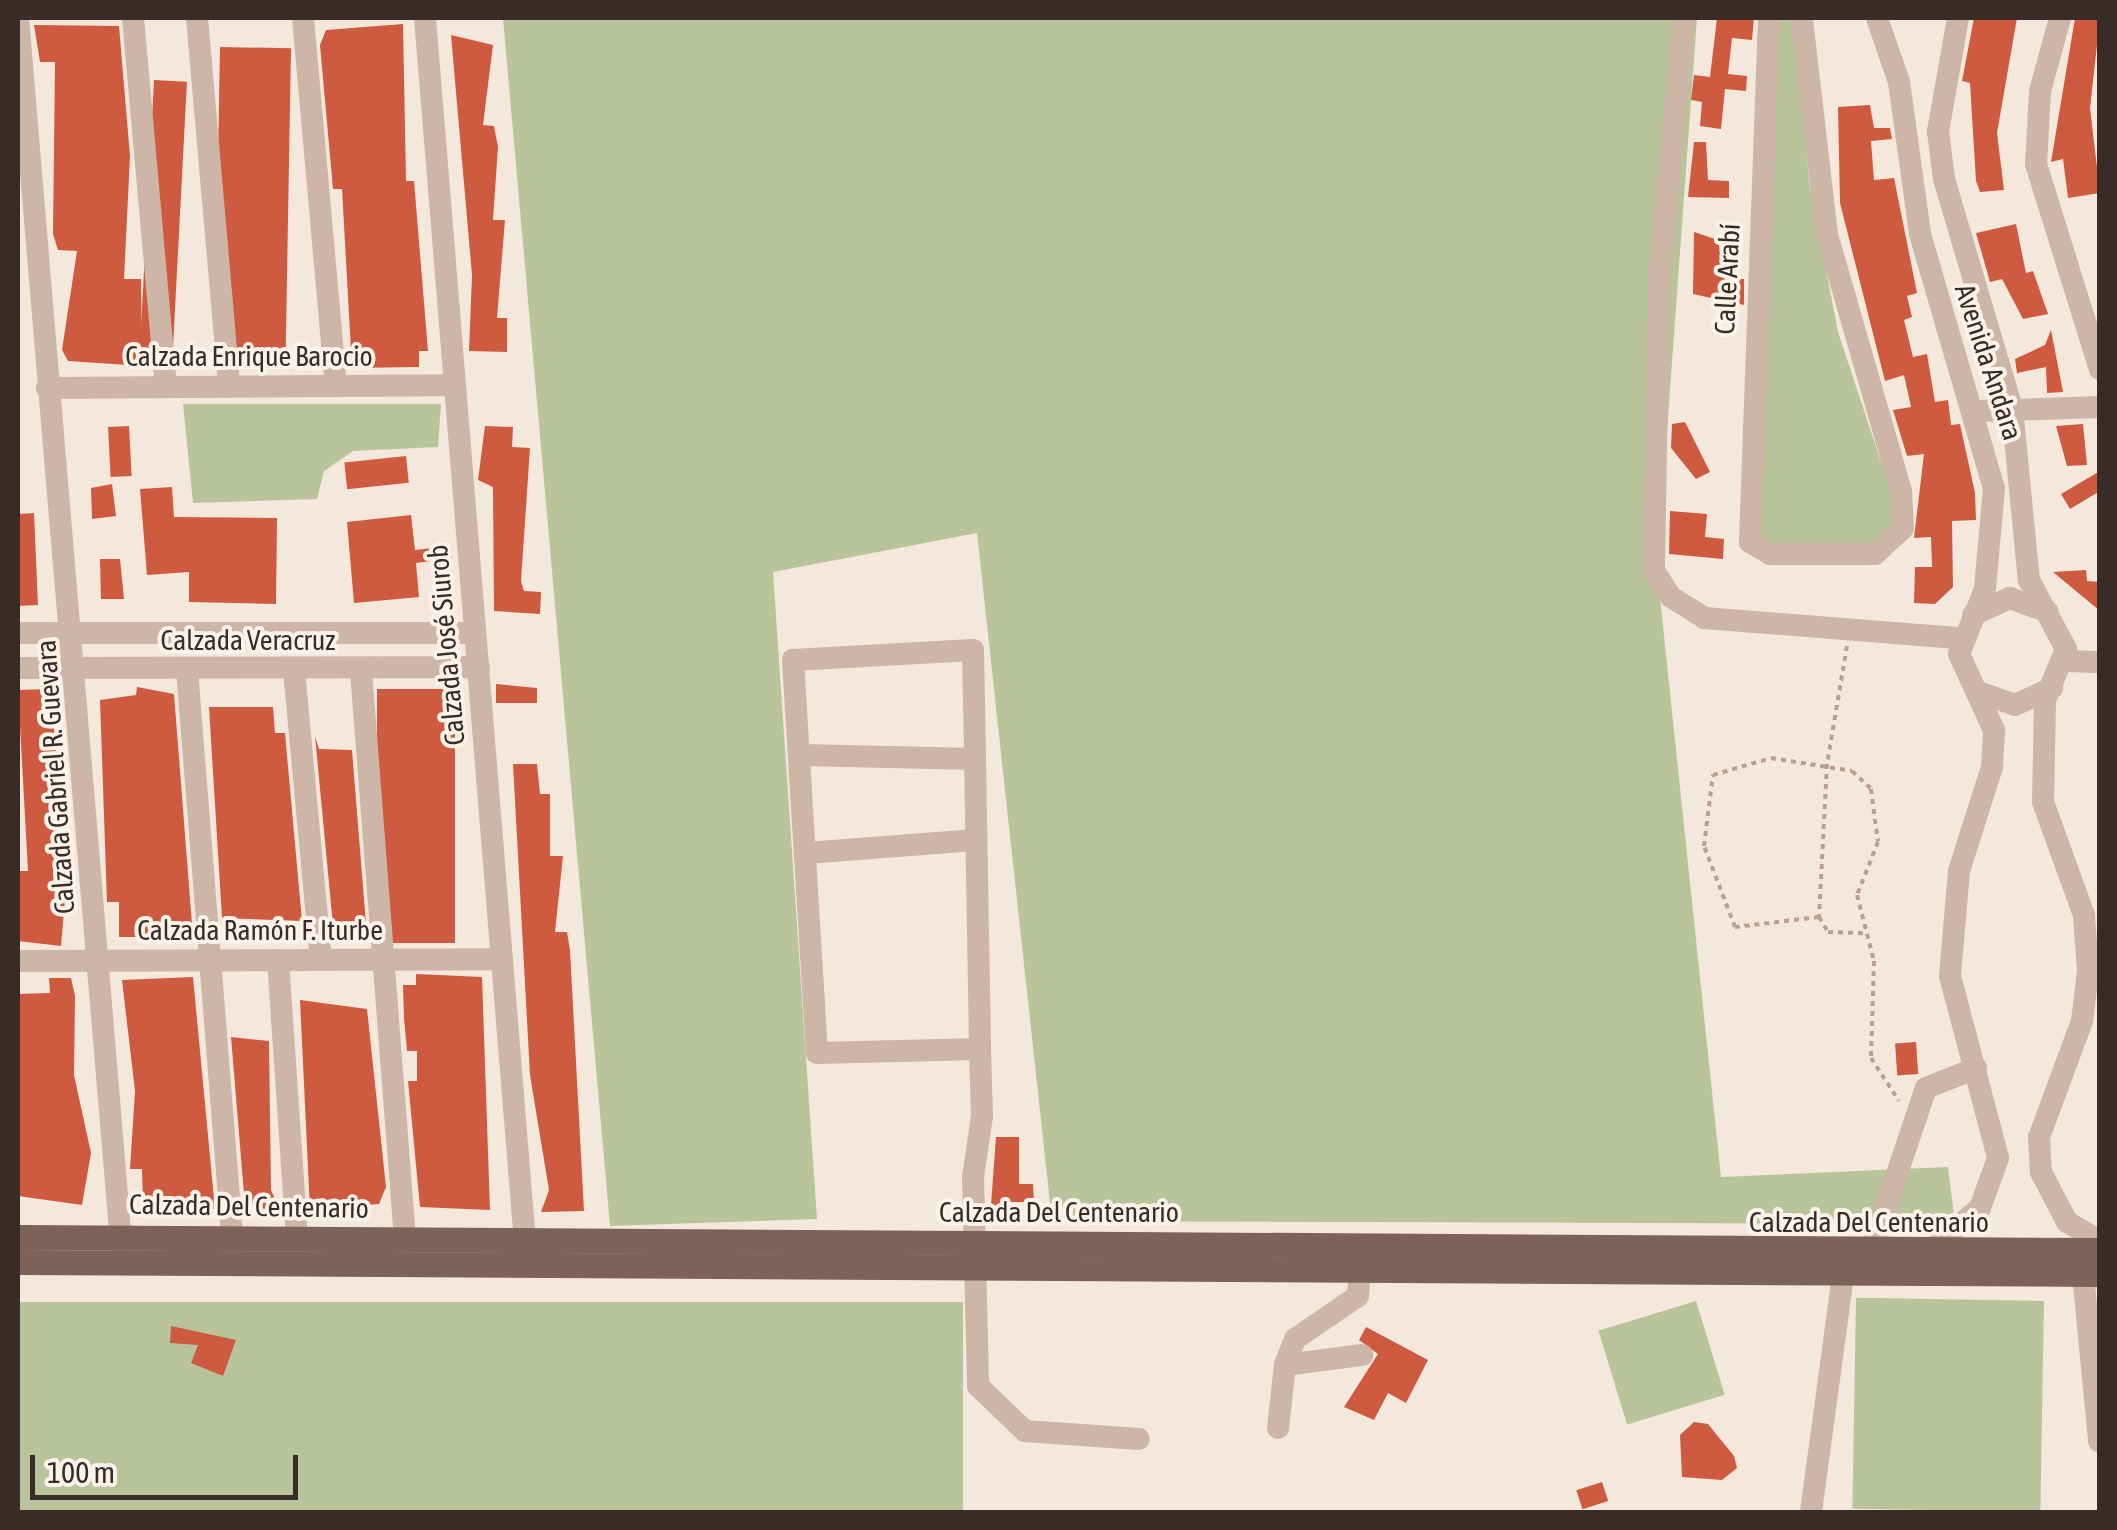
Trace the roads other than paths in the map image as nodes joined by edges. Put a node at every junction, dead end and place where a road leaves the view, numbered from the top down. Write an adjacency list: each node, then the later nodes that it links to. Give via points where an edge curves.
1 (18, 18): 17 (street, Calzada Gabriel R. Guevara)
2 (133, 18): 16 (street)
3 (197, 18): 14 (street)
4 (304, 18): 15 (street)
5 (425, 18): 13 (street, Calzada José Siurob)
6 (1684, 18): 26 (street, via 1659,280 1650,550 1671,598 1704,618)
7 (1769, 18): 8 (street, Calle Arabí, via 1750,542 1770,554 1876,554 1902,528 1892,454 1827,236)
8 (1802, 18)
9 (1876, 18): 20 (street, Avenida Andara, via 1899,82 1920,234)
10 (1958, 18): 19 (street, Avenida Andara, via 1938,131 1944,179)
11 (2060, 18): 12 (street, via 2040,91 2036,164)
12 (2100, 369)
13 (452, 385): 15 (street, Calzada Enrique Barocio); 25 (street, Calzada José Siurob)
14 (229, 386): 15 (street, Calzada Enrique Barocio); 16 (street, Calzada Enrique Barocio)
15 (336, 386)
16 (166, 387): 17 (street, Calzada Enrique Barocio)
17 (48, 388): 24 (street, Calzada Gabriel R. Guevara)
18 (2100, 407): 19 (street)
19 (2012, 408): 20 (street); 21 (street, Avenida Andara, via 2030,580)
20 (1978, 411): 22 (street, Avenida Andara, via 1995,535)
21 (2048, 612): 22 (street, via 2010,598); 27 (street, Avenida Andara)
22 (1973, 615): 26 (street, Avenida Andara)
23 (18, 632): 24 (street, Calzada Veracruz)
24 (76, 632): 25 (street, Calzada Veracruz); 31 (street, Calzada Gabriel R. Guevara)
25 (475, 633): 30 (street, Calzada José Siurob)
26 (1960, 638): 36 (street, via 1964,674)
27 (2066, 661): 28 (street); 35 (street)
28 (2100, 662)
29 (18, 668): 31 (street, Calzada Veracruz)
30 (478, 668): 34 (street, Calzada Veracruz); 45 (street, Calzada José Siurob)
31 (78, 669): 32 (street, Calzada Veracruz); 46 (street, Calzada Gabriel R. Guevara)
32 (187, 670): 33 (street, Calzada Veracruz); 41 (street)
33 (294, 670): 34 (street, Calzada Veracruz); 43 (street)
34 (361, 671): 44 (street)
35 (2052, 688): 36 (street, via 2015,705); 56 (street, via 2043,802 2084,915 2088,971 2076,1039 2039,1137 2041,1172 2067,1222)
36 (1976, 691): 49 (street, via 1994,730 1992,766 1959,871 1950,976)
37 (802, 755): 38 (street); 38 (street, via 793,660 973,650); 40 (street)
38 (975, 759): 39 (street)
39 (976, 840): 40 (street); 48 (street)
40 (806, 853): 48 (street, via 817,1053)
41 (213, 960): 42 (street, Calzada Ramón F. Iturbe); 46 (street, Calzada Ramón F. Iturbe); 51 (street)
42 (278, 960): 43 (street, Calzada Ramón F. Iturbe); 52 (street)
43 (322, 960): 44 (street, Calzada Ramón F. Iturbe)
44 (382, 960): 45 (street, Calzada Ramón F. Iturbe); 54 (street)
45 (502, 960): 55 (street, Calzada José Siurob)
46 (97, 961): 47 (street, Calzada Ramón F. Iturbe); 50 (street, Calzada Gabriel R. Guevara)
47 (18, 962)
48 (980, 1048): 57 (street)
49 (1976, 1068): 59 (street, via 1998,1135 1994,1182 1958,1232); 62 (street, via 1926,1088)
50 (119, 1235): 51 (main road, Calzada Del Centenario); 53 (main road, Calzada Del Centenario); 61 (street, Calzada Gabriel R. Guevara)
51 (232, 1235): 52 (main road, Calzada Del Centenario)
52 (297, 1236): 54 (main road, Calzada Del Centenario)
53 (18, 1237)
54 (405, 1238): 55 (main road, Calzada Del Centenario)
55 (527, 1240): 57 (main road, Calzada Del Centenario); 63 (street, Calzada José Siurob)
56 (2100, 1241)
57 (976, 1242): 62 (main road, Calzada Del Centenario); 65 (street)
58 (2100, 1250): 59 (main road, Calzada Del Centenario)
59 (1924, 1255): 62 (main road, Calzada Del Centenario)
60 (18, 1262): 61 (main road, Calzada Del Centenario)
61 (124, 1263): 63 (main road, Calzada Del Centenario)
62 (1856, 1264): 64 (main road, Calzada Del Centenario); 66 (main road, Calzada Del Centenario); 74 (street)
63 (526, 1267): 65 (main road, Calzada Del Centenario)
64 (1360, 1269): 65 (main road, Calzada Del Centenario); 67 (street, via 1358,1296)
65 (972, 1271): 72 (street, via 978,1386 1003,1418 1036,1434)
66 (2091, 1274): 73 (street)
67 (1346, 1305): 69 (street, via 1333,1332); 70 (street, via 1295,1339)
68 (1362, 1355): 69 (street)
69 (1336, 1356): 70 (street)
70 (1285, 1366): 71 (street)
71 (1278, 1428)
72 (1139, 1439)
73 (2098, 1441)
74 (1811, 1512)

